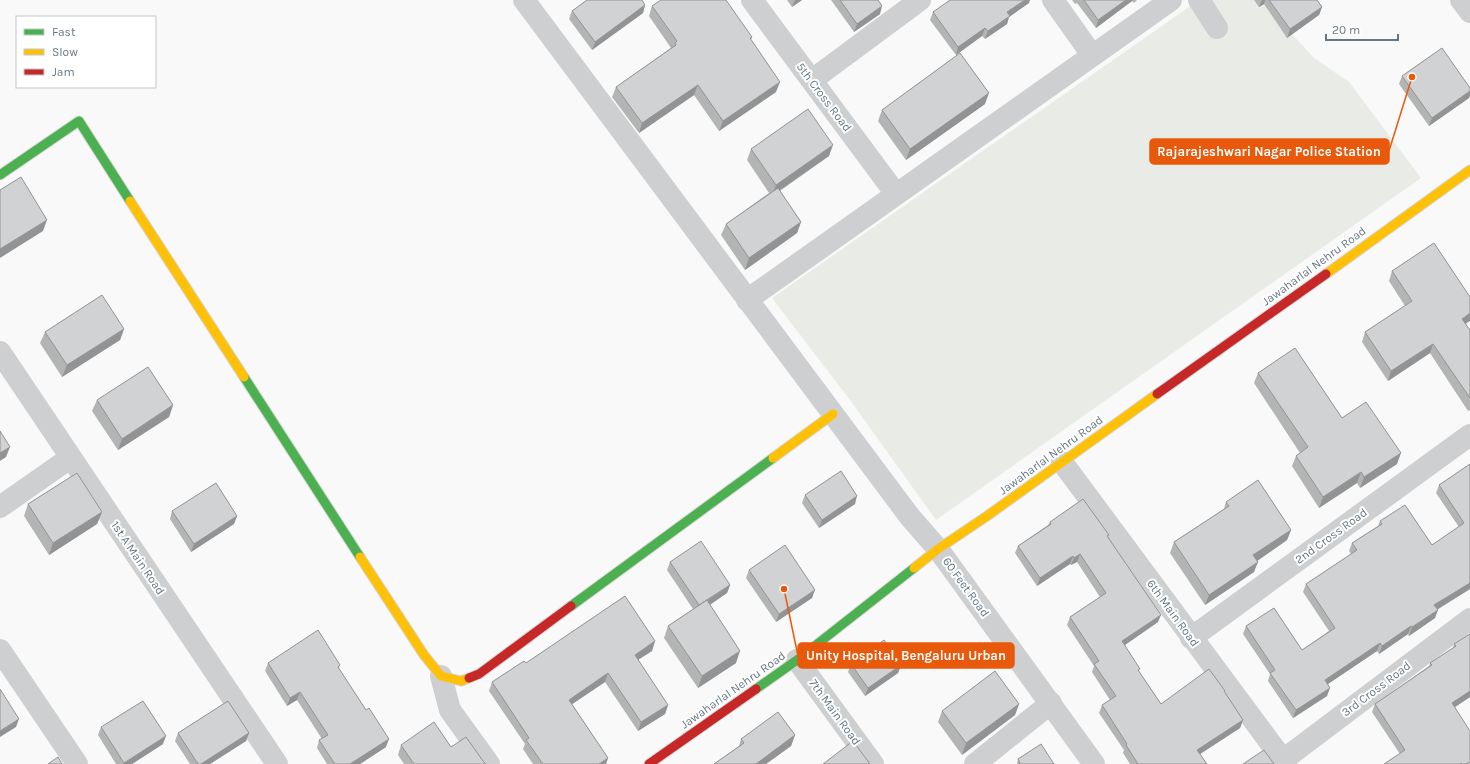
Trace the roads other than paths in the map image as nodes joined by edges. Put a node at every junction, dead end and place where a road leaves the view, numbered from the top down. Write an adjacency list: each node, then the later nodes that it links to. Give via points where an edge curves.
1 (524, 0): 15 (street, 60 Feet Road)
2 (752, 0): 11 (street, 5th Cross Road)
3 (920, 0): 11 (street)
4 (1052, 0): 10 (street)
5 (1171, 0): 10 (street)
6 (1199, 0): 9 (street)
7 (1461, 0): 8 (street)
8 (1470, 12)
9 (1217, 28)
10 (1092, 55): 14 (street)
11 (812, 80): 14 (street, 5th Cross Road)
12 (1470, 170): 20 (street, Jawaharlal Nehru Road)
13 (0, 175): 27 (street, via 79,121 420,649)
14 (896, 194): 15 (street)
15 (747, 300): 17 (street, 60 Feet Road)
16 (0, 352): 19 (street, 1st A Main Road)
17 (833, 414): 22 (street, 60 Feet Road, via 910,517); 27 (street, via 478,674 461,680)
18 (1470, 435): 24 (street, 2nd Cross Road)
19 (70, 458): 21 (street); 31 (street, 1st A Main Road)
20 (1062, 462): 22 (street, Jawaharlal Nehru Road); 24 (street, 6th Main Road)
21 (0, 507)
22 (938, 549): 26 (street, Jawaharlal Nehru Road); 28 (street, 60 Feet Road)
23 (1470, 619): 29 (street, 3rd Cross Road)
24 (1191, 638): 29 (street, 6th Main Road)
25 (0, 650): 30 (street)
26 (797, 660): 33 (street, Jawaharlal Nehru Road); 34 (street, 7th Main Road)
27 (442, 676): 32 (street, via 450,710)
28 (1051, 703): 35 (street); 36 (street, 60 Feet Road)
29 (1284, 762)
30 (77, 764)
31 (277, 764)
32 (488, 764)
33 (649, 764)
34 (873, 764)
35 (975, 764)
36 (1094, 764)

